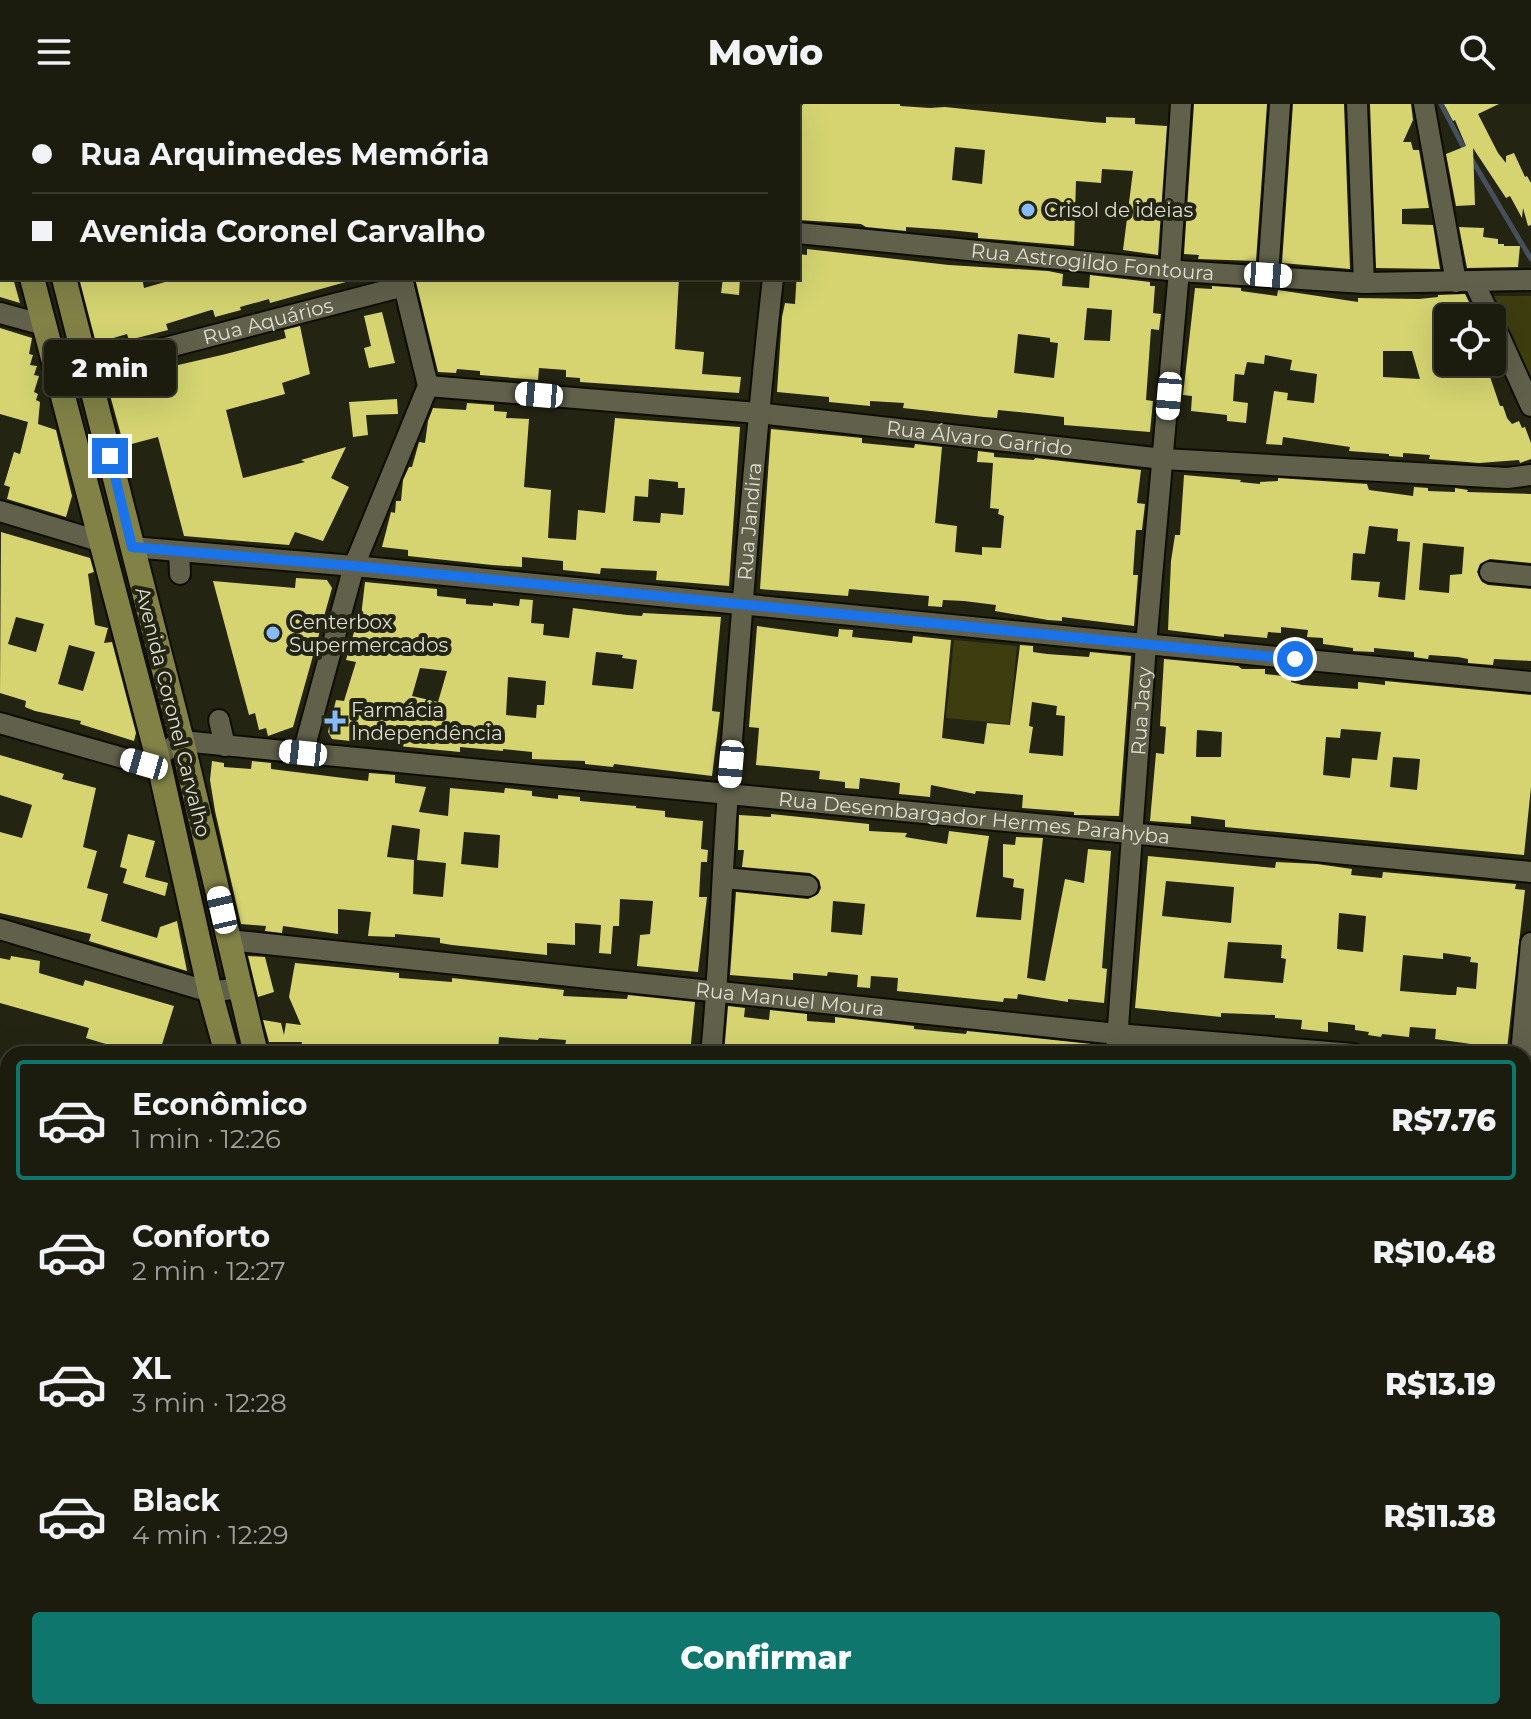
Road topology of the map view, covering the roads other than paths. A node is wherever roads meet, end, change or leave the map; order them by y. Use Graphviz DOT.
graph roads {
  1 [pos="1181,104"];
  2 [pos="1280,104"];
  3 [pos="1357,104"];
  4 [pos="1424,104"];
  5 [pos="800,233"];
  6 [pos="1175,270"];
  7 [pos="1268,275"];
  8 [pos="33,280"];
  9 [pos="65,280"];
  10 [pos="773,280"];
  11 [pos="1531,280"];
  12 [pos="403,282"];
  13 [pos="1465,282"];
  14 [pos="1364,283"];
  15 [pos="1480,304"];
  16 [pos="0,313"];
  17 [pos="44,325"];
  18 [pos="1506,352"];
  19 [pos="88,368"];
  20 [pos="428,386"];
  21 [pos="1531,406"];
  22 [pos="758,413"];
  23 [pos="1163,459"];
  24 [pos="1531,475"];
  25 [pos="0,511"];
  26 [pos="102,542"];
  27 [pos="132,547"];
  28 [pos="179,551"];
  29 [pos="354,566"];
  30 [pos="1490,572"];
  31 [pos="180,574"];
  32 [pos="1531,576"];
  33 [pos="744,606"];
  34 [pos="1146,645"];
  35 [pos="1531,682"];
  36 [pos="219,720"];
  37 [pos="0,723"];
  38 [pos="182,741"];
  39 [pos="225,746"];
  40 [pos="303,753"];
  41 [pos="157,755"];
  42 [pos="728,795"];
  43 [pos="1133,834"];
  44 [pos="1531,872"];
  45 [pos="724,878"];
  46 [pos="808,886"];
  47 [pos="0,929"];
  48 [pos="229,940"];
  49 [pos="1531,943"];
  50 [pos="239,988"];
  51 [pos="718,990"];
  52 [pos="210,992"];
  53 [pos="1116,1044"];
  54 [pos="225,1046"];
  55 [pos="254,1046"];
  56 [pos="712,1046"];
  57 [pos="1163,1046"];
  58 [pos="1522,1046"];
  1 -- 6 [label="street, Rua Jacy"];
  2 -- 7 [label="street"];
  3 -- 14 [label="street"];
  4 -- 13 [label="street"];
  5 -- 6 [label="street, Rua Astrogildo Fontoura"];
  6 -- 7 [label="street, Rua Astrogildo Fontoura"];
  6 -- 23 [label="street, Rua Jacy"];
  7 -- 14 [label="street, Rua Astrogildo Fontoura"];
  8 -- 17 [label="main road, Avenida Coronel Carvalho"];
  9 -- 19 [label="main road, Avenida Coronel Carvalho"];
  10 -- 22 [label="street, Rua Jandira"];
  11 -- 13 [label="street, Rua Astrogildo Fontoura"];
  12 -- 19 [label="street, Rua Aquários"];
  12 -- 20 [label="street"];
  13 -- 14 [label="street, Rua Astrogildo Fontoura"];
  13 -- 15 [label="street"];
  16 -- 17 [label="street"];
  17 -- 26 [label="main road, Avenida Coronel Carvalho"];
  18 -- 21 [label="street"];
  19 -- 27 [label="main road, Avenida Coronel Carvalho"];
  20 -- 22 [label="street, Rua Álvaro Garrido"];
  20 -- 29 [label="street"];
  22 -- 23 [label="street, Rua Álvaro Garrido"];
  22 -- 33 [label="street, Rua Jandira"];
  23 -- 24 [label="street, Rua Álvaro Garrido"];
  23 -- 34 [label="street, Rua Jacy"];
  25 -- 26 [label="street"];
  26 -- 41 [label="main road, Avenida Coronel Carvalho"];
  27 -- 28 [label="street"];
  27 -- 38 [label="main road, Avenida Coronel Carvalho"];
  28 -- 29 [label="street"];
  28 -- 31 [label="street"];
  29 -- 33 [label="street"];
  29 -- 40 [label="street"];
  30 -- 32 [label="street"];
  33 -- 34 [label="street"];
  33 -- 42 [label="street, Rua Jandira"];
  34 -- 35 [label="street"];
  34 -- 43 [label="street, Rua Jacy"];
  36 -- 39 [label="street"];
  37 -- 41 [label="street"];
  38 -- 39 [label="street, Rua Desembargador Hermes Parahyba"];
  38 -- 41 [label="street"];
  38 -- 48 [label="main road, Avenida Coronel Carvalho"];
  39 -- 40 [label="street, Rua Desembargador Hermes Parahyba"];
  40 -- 42 [label="street, Rua Desembargador Hermes Parahyba"];
  41 -- 52 [label="main road, Avenida Coronel Carvalho"];
  42 -- 43 [label="street, Rua Desembargador Hermes Parahyba"];
  42 -- 45 [label="street, Rua Jandira"];
  43 -- 44 [label="street, Rua Desembargador Hermes Parahyba"];
  43 -- 53 [label="street, Rua Jacy"];
  45 -- 46 [label="street"];
  45 -- 51 [label="street, Rua Jandira"];
  47 -- 52 [label="street"];
  48 -- 50 [label="main road, Avenida Coronel Carvalho"];
  48 -- 51 [label="street, Rua Manuel Moura"];
  49 -- 58 [label="street"];
  50 -- 52 [label="street"];
  50 -- 55 [label="main road, Avenida Coronel Carvalho"];
  51 -- 53 [label="street, Rua Manuel Moura"];
  51 -- 56 [label="street, Rua Jandira"];
  52 -- 54 [label="main road, Avenida Coronel Carvalho"];
  53 -- 57 [label="street, Rua Manuel Moura"];
}
